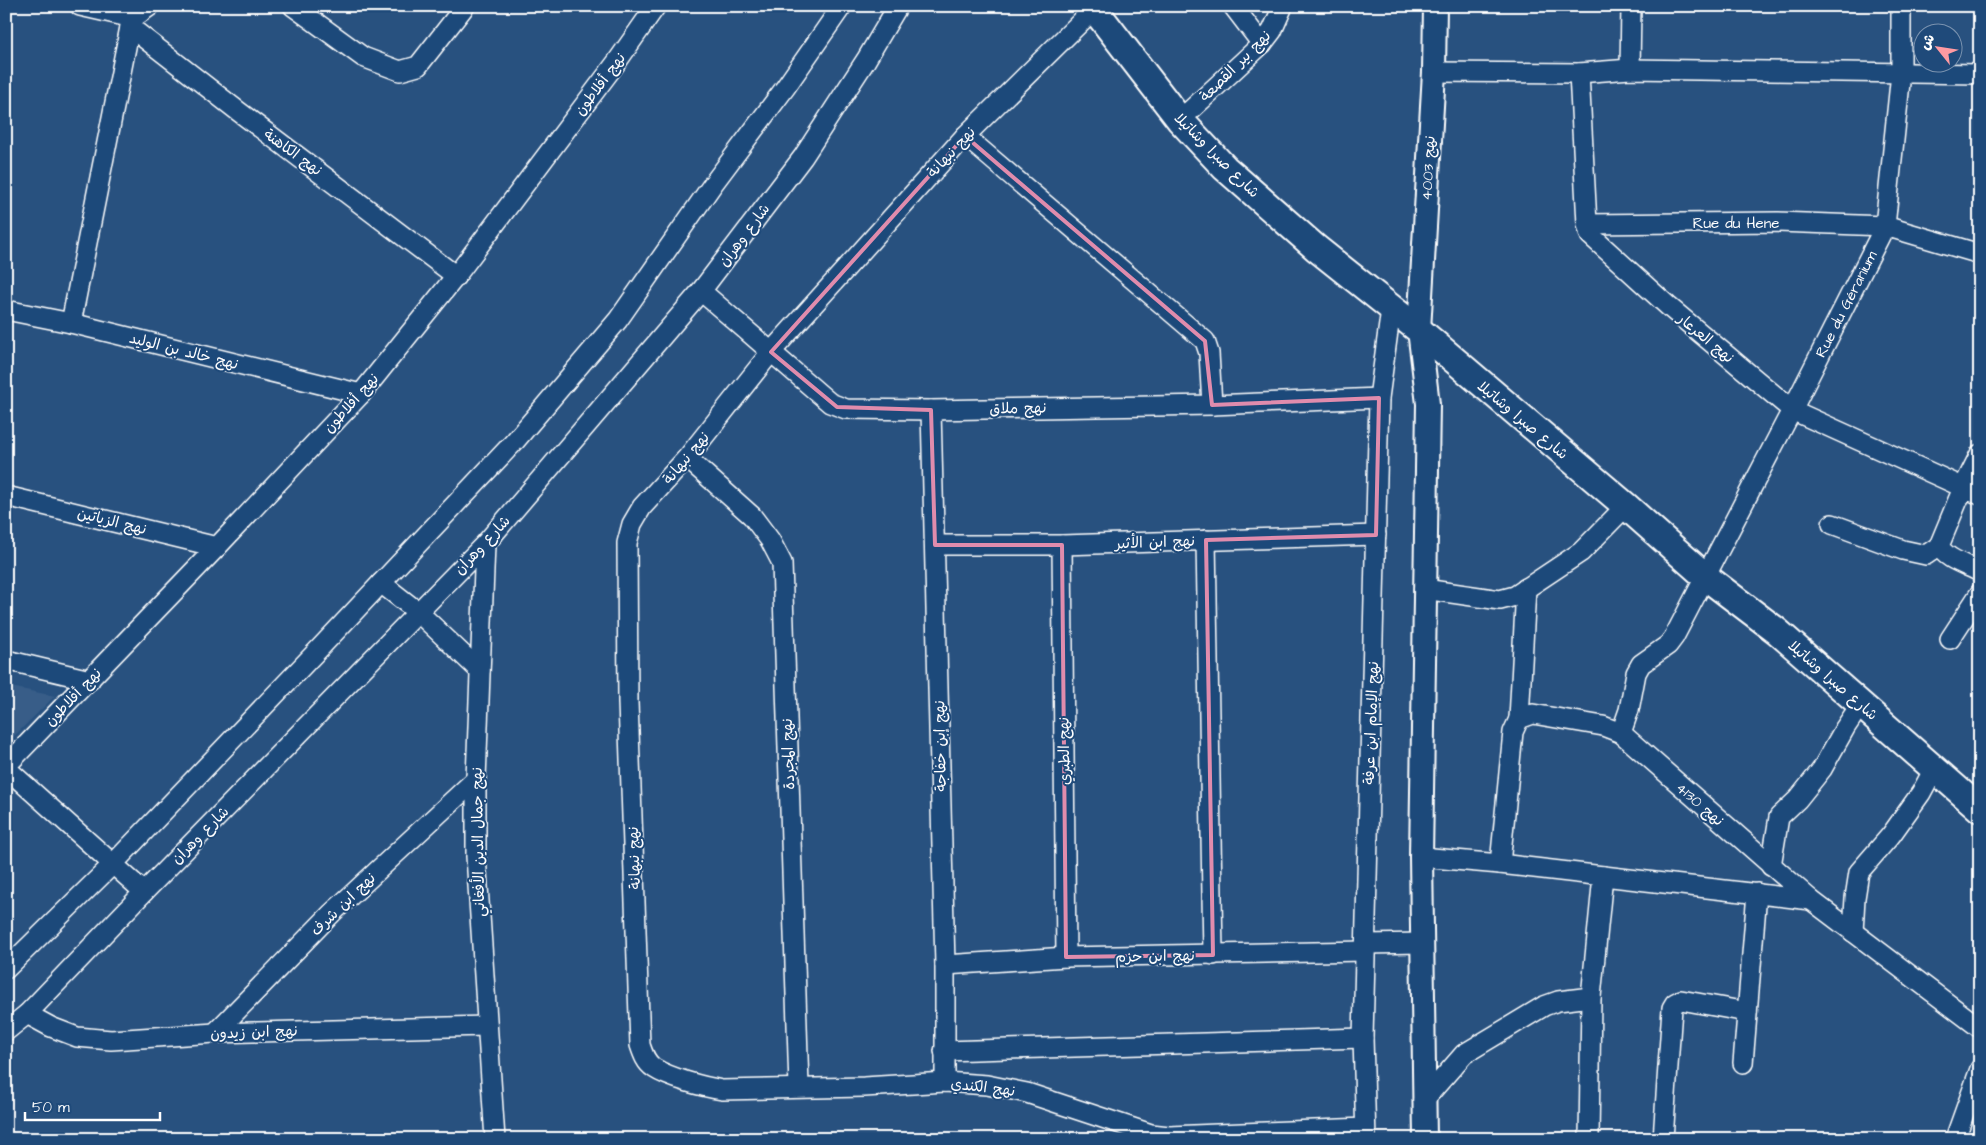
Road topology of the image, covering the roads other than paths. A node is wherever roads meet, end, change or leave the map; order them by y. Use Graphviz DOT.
graph roads {
  1 [pos="80,6"];
  2 [pos="150,6"];
  3 [pos="293,6"];
  4 [pos="656,6"];
  5 [pos="842,6"];
  6 [pos="898,6"];
  7 [pos="1232,6"];
  8 [pos="1283,6"];
  9 [pos="1435,6"];
  10 [pos="1631,6"];
  11 [pos="1901,6"];
  12 [pos="460,8"];
  13 [pos="1093,8"];
  14 [pos="133,17"];
  15 [pos="1262,44"];
  16 [pos="1630,69"];
  17 [pos="1434,72"];
  18 [pos="1579,73"];
  19 [pos="1902,73"];
  20 [pos="1980,74"];
  21 [pos="1180,120"];
  22 [pos="965,136"];
  23 [pos="1587,224"];
  24 [pos="1885,226"];
  25 [pos="1980,254"];
  26 [pos="456,276"];
  27 [pos="701,291"];
  28 [pos="1391,309"];
  29 [pos="6,310"];
  30 [pos="71,323"];
  31 [pos="1419,330"];
  32 [pos="771,352"];
  33 [pos="361,394"];
  34 [pos="1379,398"];
  35 [pos="1212,404"];
  36 [pos="931,410"];
  37 [pos="1792,410"];
  38 [pos="1980,454"];
  39 [pos="687,458"];
  40 [pos="1971,492"];
  41 [pos="6,496"];
  42 [pos="1626,506"];
  43 [pos="1832,524"];
  44 [pos="1376,536"];
  45 [pos="1206,540"];
  46 [pos="485,544"];
  47 [pos="934,545"];
  48 [pos="1062,545"];
  49 [pos="1940,546"];
  50 [pos="217,547"];
  51 [pos="1980,572"];
  52 [pos="1706,577"];
  53 [pos="381,583"];
  54 [pos="1526,588"];
  55 [pos="1424,589"];
  56 [pos="1980,593"];
  57 [pos="418,612"];
  58 [pos="1950,639"];
  59 [pos="6,660"];
  60 [pos="480,671"];
  61 [pos="90,680"];
  62 [pos="1861,704"];
  63 [pos="1519,719"];
  64 [pos="1620,733"];
  65 [pos="6,767"];
  66 [pos="1934,768"];
  67 [pos="476,779"];
  68 [pos="1980,809"];
  69 [pos="1421,857"];
  70 [pos="113,864"];
  71 [pos="1500,864"];
  72 [pos="1771,866"];
  73 [pos="1603,876"];
  74 [pos="144,892"];
  75 [pos="1757,893"];
  76 [pos="1811,900"];
  77 [pos="1853,932"];
  78 [pos="1422,943"];
  79 [pos="1365,948"];
  80 [pos="1213,955"];
  81 [pos="1066,957"];
  82 [pos="945,965"];
  83 [pos="6,969"];
  84 [pos="1590,997"];
  85 [pos="1747,1012"];
  86 [pos="27,1014"];
  87 [pos="486,1026"];
  88 [pos="1980,1028"];
  89 [pos="6,1032"];
  90 [pos="215,1033"];
  91 [pos="1363,1038"];
  92 [pos="640,1045"];
  93 [pos="944,1051"];
  94 [pos="1743,1063"];
  95 [pos="1978,1077"];
  96 [pos="945,1082"];
  97 [pos="798,1087"];
  98 [pos="1423,1101"];
  99 [pos="1366,1134"];
  100 [pos="1233,1136"];
  101 [pos="495,1139"];
  102 [pos="1425,1139"];
  103 [pos="1590,1139"];
  104 [pos="1664,1139"];
  105 [pos="1955,1139"];
  1 -- 14 [label="street"];
  2 -- 14 [label="street"];
  3 -- 12 [label="street"];
  4 -- 26 [label="street, نهج أفلاطون"];
  5 -- 53 [label="street"];
  6 -- 27 [label="street, شارع وهران"];
  7 -- 15 [label="street"];
  8 -- 15 [label="street, نهج بير القصعة"];
  9 -- 17 [label="street, نهج 4003"];
  10 -- 16 [label="street"];
  11 -- 19 [label="street, Rue du Géranium"];
  13 -- 21 [label="main road, شارع صبرا وشاتيلا"];
  13 -- 22 [label="street, نهج نبهانة"];
  14 -- 26 [label="street, نهج الكاهنة"];
  14 -- 30 [label="street"];
  15 -- 21 [label="street, نهج بير القصعة"];
  16 -- 18 [label="street"];
  16 -- 19 [label="street"];
  17 -- 18 [label="street"];
  17 -- 31 [label="street, نهج 4003"];
  18 -- 23 [label="street, نهج العرعار"];
  19 -- 20 [label="street"];
  19 -- 24 [label="street, Rue du Géranium"];
  21 -- 28 [label="main road, شارع صبرا وشاتيلا"];
  22 -- 32 [label="street, نهج نبهانة"];
  22 -- 35 [label="street"];
  23 -- 24 [label="street, Rue du Hene"];
  23 -- 37 [label="street, نهج العرعار"];
  24 -- 25 [label="street, Rue du Hene"];
  24 -- 37 [label="street, Rue du Géranium"];
  26 -- 33 [label="street, نهج أفلاطون"];
  27 -- 32 [label="street, نهج ملاق"];
  27 -- 46 [label="street, شارع وهران"];
  28 -- 31 [label="main road, شارع صبرا وشاتيلا"];
  28 -- 34 [label="street, نهج الإمام ابن عرفة"];
  29 -- 30 [label="street, نهج خالد بن الوليد"];
  30 -- 33 [label="street, نهج خالد بن الوليد"];
  31 -- 42 [label="main road, شارع صبرا وشاتيلا"];
  31 -- 55 [label="street, نهج 4003"];
  32 -- 36 [label="street, نهج ملاق"];
  32 -- 39 [label="street, نهج نبهانة"];
  33 -- 50 [label="street, نهج أفلاطون"];
  34 -- 35 [label="street, نهج ملاق"];
  34 -- 44 [label="street, نهج الإمام ابن عرفة"];
  35 -- 36 [label="street, نهج ملاق"];
  36 -- 47 [label="street, نهج إبن خفاجة"];
  37 -- 40 [label="street, نهج العرعار"];
  37 -- 52 [label="street, Rue du Géranium"];
  38 -- 40 [label="street"];
  39 -- 92 [label="street, نهج نبهانة"];
  39 -- 97 [label="street, نهج المجردة"];
  40 -- 49 [label="street"];
  41 -- 50 [label="street, نهج الزياتين"];
  42 -- 52 [label="main road, شارع صبرا وشاتيلا"];
  42 -- 54 [label="street"];
  43 -- 49 [label="street"];
  44 -- 45 [label="street, نهج ابن الأثير"];
  44 -- 79 [label="street, نهج الإمام ابن عرفة"];
  45 -- 48 [label="street, نهج ابن الأثير"];
  45 -- 80 [label="street"];
  46 -- 57 [label="street, شارع وهران"];
  46 -- 60 [label="street, نهج جمال الدين الأفغاني"];
  47 -- 48 [label="street, نهج ابن الأثير"];
  47 -- 82 [label="street, نهج إبن خفاجة"];
  48 -- 81 [label="street, نهج الطبري"];
  49 -- 51 [label="street"];
  50 -- 61 [label="street, نهج أفلاطون"];
  52 -- 62 [label="main road, شارع صبرا وشاتيلا"];
  52 -- 64 [label="street, Rue du Géranium"];
  53 -- 57 [label="street"];
  53 -- 70 [label="street"];
  54 -- 55 [label="street"];
  54 -- 63 [label="street"];
  55 -- 69 [label="street, نهج 4003"];
  56 -- 58 [label="street"];
  57 -- 60 [label="street"];
  57 -- 74 [label="street, شارع وهران"];
  59 -- 61 [label="street"];
  60 -- 67 [label="street, نهج جمال الدين الأفغاني"];
  61 -- 65 [label="street, نهج أفلاطون"];
  62 -- 66 [label="main road, شارع صبرا وشاتيلا"];
  62 -- 72 [label="street"];
  63 -- 64 [label="street, نهج 4130"];
  63 -- 71 [label="street"];
  64 -- 72 [label="street, نهج 4130"];
  65 -- 70 [label="street"];
  66 -- 68 [label="main road, شارع صبرا وشاتيلا"];
  66 -- 77 [label="street"];
  67 -- 87 [label="street, نهج جمال الدين الأفغاني"];
  67 -- 90 [label="street, نهج ابن شرف"];
  69 -- 71 [label="street"];
  69 -- 78 [label="street, نهج 4003"];
  70 -- 74 [label="street"];
  70 -- 83 [label="street"];
  71 -- 73 [label="street"];
  72 -- 76 [label="street, نهج 4130"];
  73 -- 75 [label="street"];
  73 -- 84 [label="street"];
  74 -- 86 [label="street, شارع وهران"];
  75 -- 76 [label="street"];
  75 -- 85 [label="street"];
  76 -- 77 [label="street, نهج 4130"];
  77 -- 88 [label="street, نهج 4130"];
  78 -- 79 [label="street, نهج ابن حزم"];
  78 -- 98 [label="street, نهج 4003"];
  79 -- 80 [label="street, نهج ابن حزم"];
  79 -- 91 [label="street, نهج الإمام ابن عرفة"];
  80 -- 81 [label="street, نهج ابن حزم"];
  81 -- 82 [label="street, نهج ابن حزم"];
  82 -- 93 [label="street, نهج إبن خفاجة"];
  84 -- 98 [label="street"];
  84 -- 103 [label="street"];
  85 -- 94 [label="street"];
  85 -- 104 [label="street"];
  86 -- 89 [label="street, شارع وهران"];
  86 -- 90 [label="street, نهج ابن زيدون"];
  87 -- 90 [label="street, نهج ابن زيدون"];
  87 -- 101 [label="street, نهج جمال الدين الأفغاني"];
  91 -- 93 [label="street"];
  91 -- 99 [label="street, نهج الإمام ابن عرفة"];
  92 -- 97 [label="street, نهج الكندي"];
  93 -- 96 [label="street, نهج إبن خفاجة"];
  95 -- 105 [label="street"];
  96 -- 97 [label="street, نهج الكندي"];
  96 -- 100 [label="street, نهج الكندي"];
  98 -- 102 [label="street, نهج 4003"];
  99 -- 100 [label="street, نهج الكندي"];
}
